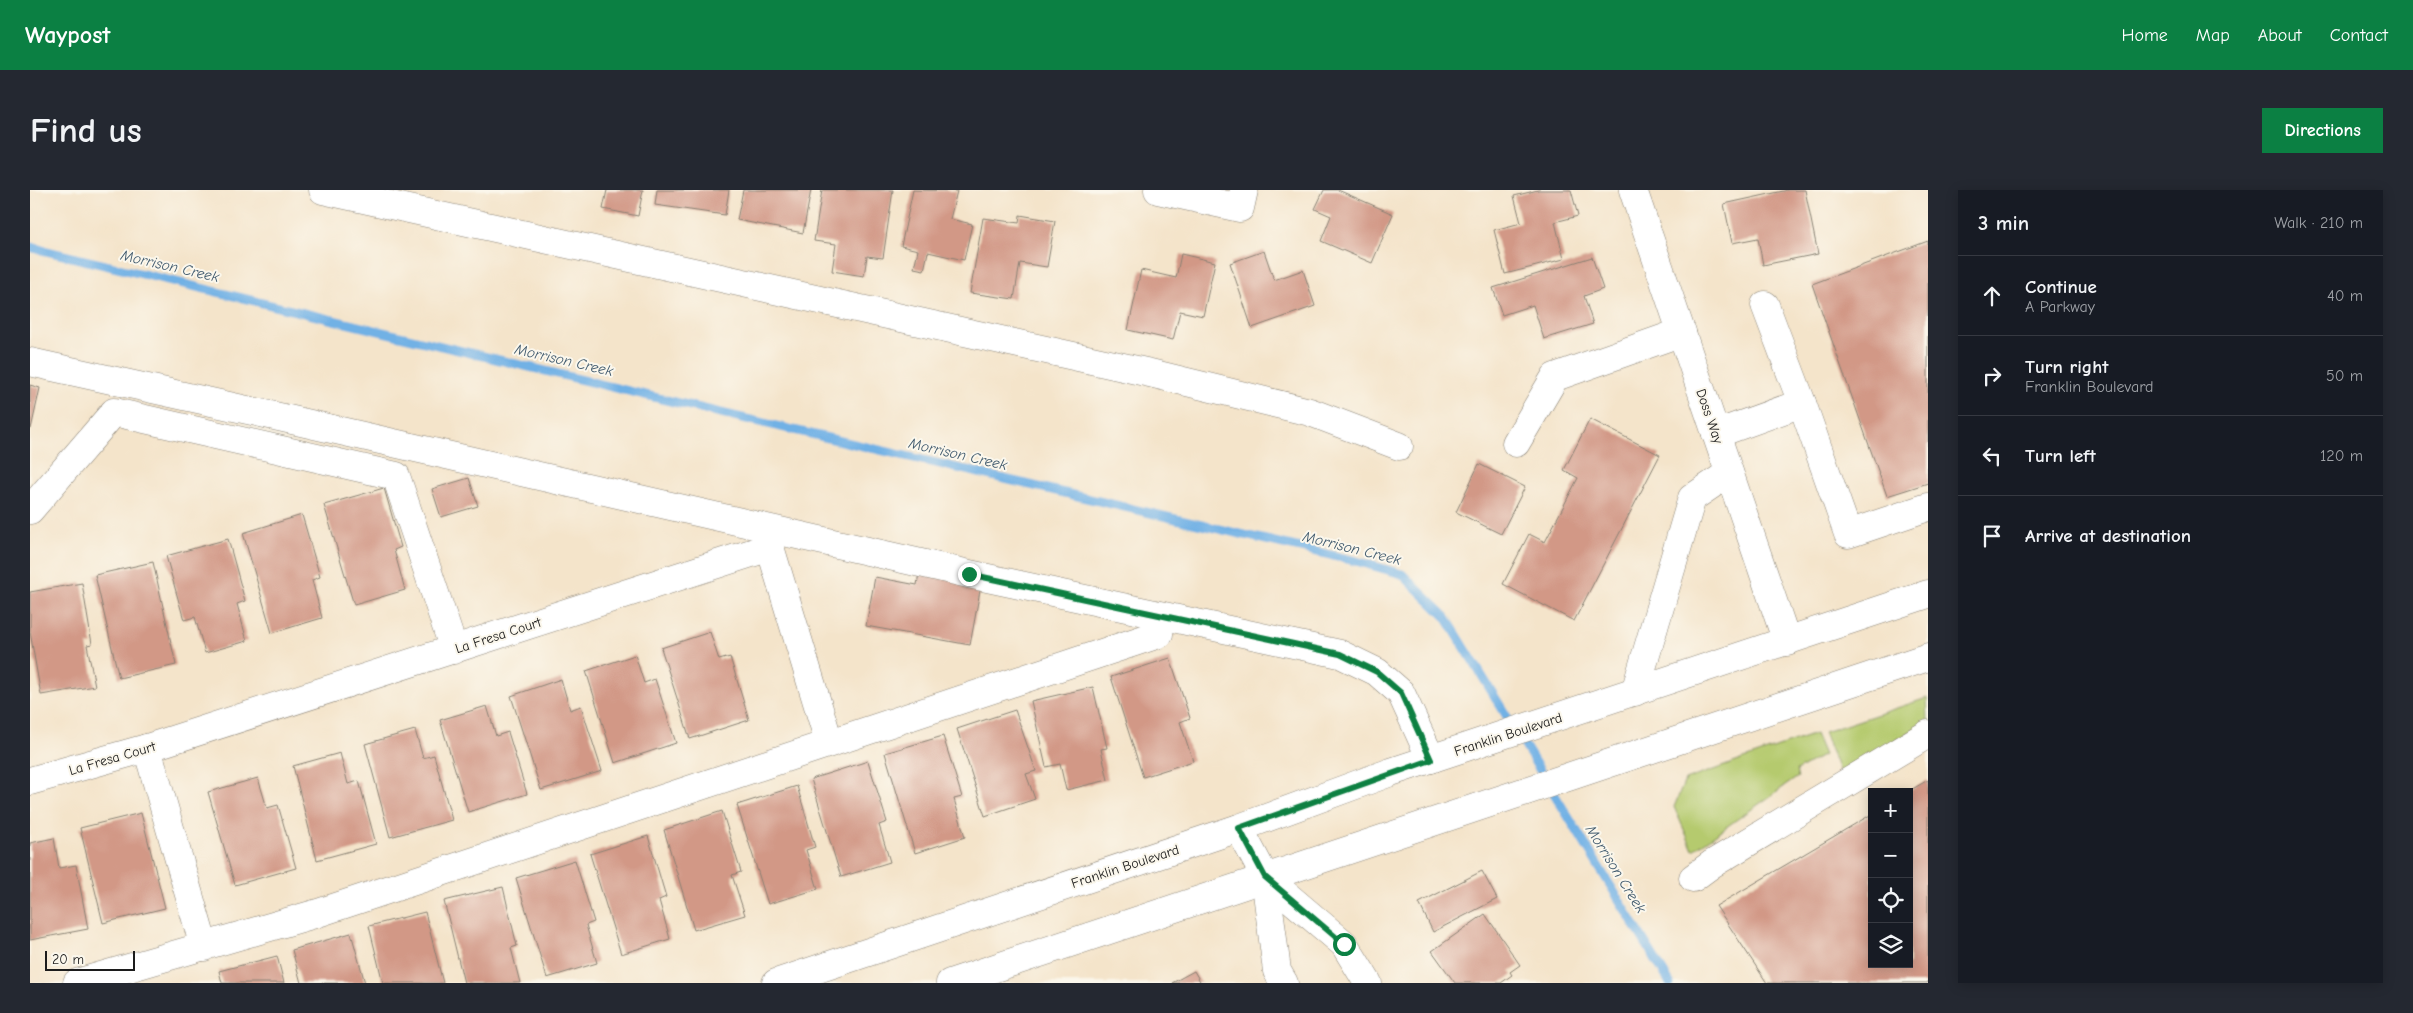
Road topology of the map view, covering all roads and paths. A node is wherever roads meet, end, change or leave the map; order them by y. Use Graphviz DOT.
graph roads {
  1 [pos="323,190"];
  2 [pos="1158,190"];
  3 [pos="1244,190"];
  4 [pos="1633,190"];
  5 [pos="1765,305"];
  6 [pos="1682,332"];
  7 [pos="30,362"];
  8 [pos="1802,403"];
  9 [pos="1716,434"];
  10 [pos="1516,443"];
  11 [pos="1399,446"];
  12 [pos="1729,473"];
  13 [pos="1928,507"];
  14 [pos="30,510"];
  15 [pos="1928,594"];
  16 [pos="1159,634"];
  17 [pos="1786,642"];
  18 [pos="454,650"];
  19 [pos="1928,657"];
  20 [pos="1635,692"];
  21 [pos="1928,734"];
  22 [pos="830,742"];
  23 [pos="147,748"];
  24 [pos="1431,760"];
  25 [pos="30,781"];
  26 [pos="1239,828"];
  27 [pos="1265,877"];
  28 [pos="1693,878"];
  29 [pos="204,947"];
  30 [pos="77,983"];
  31 [pos="776,983"];
  32 [pos="950,983"];
  33 [pos="1284,983"];
  34 [pos="1368,983"];
  1 -- 11 [label="main road"];
  2 -- 3 [label="main road"];
  4 -- 6 [label="main road, Doss Way"];
  5 -- 8 [label="main road"];
  6 -- 9 [label="main road, Doss Way"];
  6 -- 10 [label="main road"];
  7 -- 24 [label="main road"];
  8 -- 9 [label="main road"];
  8 -- 13 [label="main road"];
  9 -- 12 [label="main road, Doss Way"];
  12 -- 17 [label="main road, Doss Way"];
  12 -- 20 [label="main road"];
  14 -- 18 [label="main road"];
  15 -- 17 [label="main road, Franklin Boulevard"];
  16 -- 22 [label="main road"];
  17 -- 20 [label="main road, Franklin Boulevard"];
  18 -- 22 [label="main road, La Fresa Court"];
  18 -- 23 [label="main road, La Fresa Court"];
  19 -- 27 [label="main road"];
  20 -- 24 [label="main road, Franklin Boulevard"];
  21 -- 28 [label="main road"];
  22 -- 29 [label="main road"];
  23 -- 25 [label="main road, La Fresa Court"];
  23 -- 29 [label="main road"];
  24 -- 26 [label="main road, Franklin Boulevard"];
  26 -- 27 [label="main road"];
  26 -- 31 [label="main road, Franklin Boulevard"];
  27 -- 32 [label="main road"];
  27 -- 33 [label="main road"];
  27 -- 34 [label="main road"];
  29 -- 30 [label="main road"];
}
